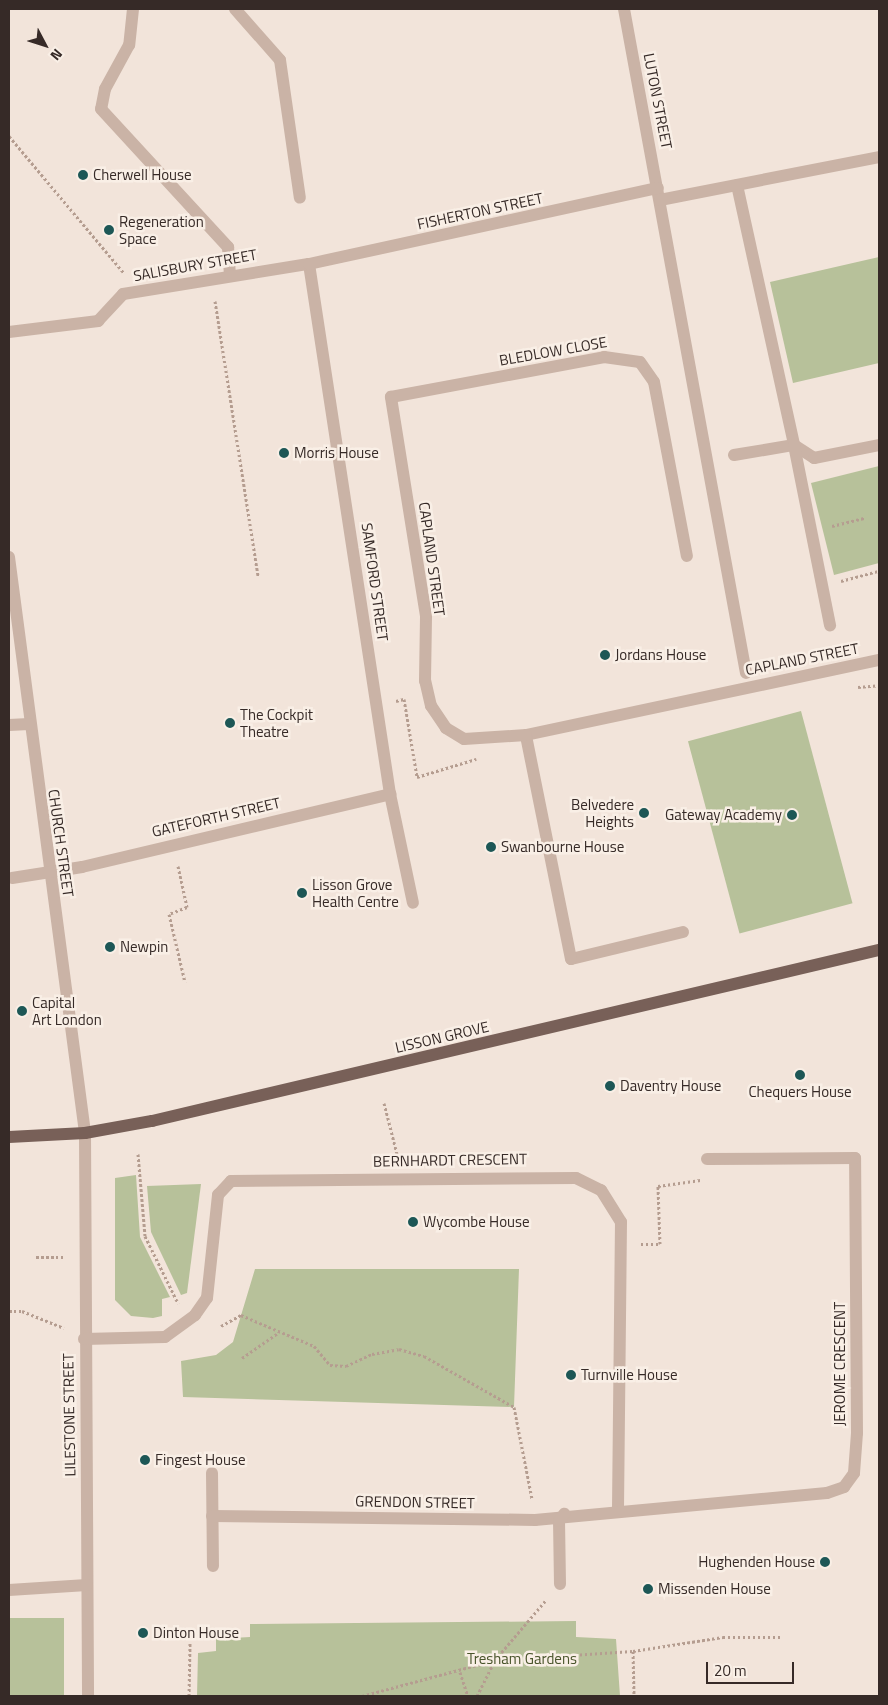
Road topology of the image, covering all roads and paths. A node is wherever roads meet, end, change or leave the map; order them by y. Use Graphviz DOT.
graph roads {
  1 [pos="133,9"];
  2 [pos="235,9"];
  3 [pos="624,9"];
  4 [pos="9,136"];
  5 [pos="879,157"];
  6 [pos="737,185"];
  7 [pos="659,194"];
  8 [pos="300,198"];
  9 [pos="309,264"];
  10 [pos="230,275"];
  11 [pos="128,277"];
  12 [pos="210,278"];
  13 [pos="9,332"];
  14 [pos="391,397"];
  15 [pos="794,445"];
  16 [pos="879,445"];
  17 [pos="734,455"];
  18 [pos="865,518"];
  19 [pos="811,531"];
  20 [pos="687,556"];
  21 [pos="9,557"];
  22 [pos="879,571"];
  23 [pos="258,577"];
  24 [pos="822,586"];
  25 [pos="830,625"];
  26 [pos="879,660"];
  27 [pos="746,673"];
  28 [pos="398,710"];
  29 [pos="29,724"];
  30 [pos="9,725"];
  31 [pos="526,735"];
  32 [pos="475,739"];
  33 [pos="390,794"];
  34 [pos="173,843"];
  35 [pos="49,872"];
  36 [pos="12,878"];
  37 [pos="413,903"];
  38 [pos="683,932"];
  39 [pos="879,950"];
  40 [pos="185,982"];
  41 [pos="384,1103"];
  42 [pos="86,1133"];
  43 [pos="9,1137"];
  44 [pos="138,1154"];
  45 [pos="707,1159"];
  46 [pos="404,1178"];
  47 [pos="623,1244"];
  48 [pos="36,1257"];
  49 [pos="87,1258"];
  50 [pos="182,1307"];
  51 [pos="9,1312"];
  52 [pos="221,1326"];
  53 [pos="278,1332"];
  54 [pos="84,1339"];
  55 [pos="242,1358"];
  56 [pos="212,1473"];
  57 [pos="618,1510"];
  58 [pos="564,1514"];
  59 [pos="212,1516"];
  60 [pos="535,1520"];
  61 [pos="213,1566"];
  62 [pos="560,1584"];
  63 [pos="87,1585"];
  64 [pos="9,1590"];
  65 [pos="784,1637"];
  66 [pos="190,1643"];
  67 [pos="633,1651"];
  68 [pos="495,1660"];
  69 [pos="460,1672"];
  70 [pos="88,1696"];
  71 [pos="189,1696"];
  72 [pos="362,1696"];
  73 [pos="468,1696"];
  74 [pos="477,1696"];
  75 [pos="634,1696"];
  1 -- 10 [label="street"];
  2 -- 8 [label="street"];
  3 -- 7 [label="street, LUTON STREET"];
  4 -- 11 [label="path"];
  5 -- 6 [label="street, FISHERTON STREET"];
  6 -- 7 [label="street, FISHERTON STREET"];
  6 -- 15 [label="street"];
  7 -- 9 [label="street, FISHERTON STREET"];
  7 -- 27 [label="street, LUTON STREET"];
  9 -- 10 [label="street, SALISBURY STREET"];
  9 -- 33 [label="street, SAMFORD STREET"];
  10 -- 12 [label="street, SALISBURY STREET"];
  12 -- 13 [label="street, SALISBURY STREET"];
  12 -- 23 [label="path"];
  14 -- 20 [label="street, BLEDLOW CLOSE"];
  14 -- 32 [label="street, CAPLAND STREET"];
  15 -- 16 [label="street"];
  15 -- 17 [label="street"];
  15 -- 19 [label="street"];
  18 -- 19 [label="path"];
  19 -- 24 [label="street"];
  21 -- 29 [label="street, CHURCH STREET"];
  22 -- 24 [label="path"];
  24 -- 25 [label="street"];
  26 -- 31 [label="street, CAPLAND STREET"];
  28 -- 32 [label="path"];
  29 -- 30 [label="street"];
  29 -- 35 [label="street, CHURCH STREET"];
  31 -- 32 [label="street, CAPLAND STREET"];
  31 -- 38 [label="street"];
  33 -- 34 [label="street, GATEFORTH STREET"];
  33 -- 37 [label="street, SAMFORD STREET"];
  34 -- 35 [label="street, GATEFORTH STREET"];
  34 -- 40 [label="path"];
  35 -- 36 [label="street, GATEFORTH STREET"];
  35 -- 42 [label="street, CHURCH STREET"];
  39 -- 42 [label="main road, LISSON GROVE"];
  41 -- 46 [label="path"];
  42 -- 43 [label="main road, LISSON GROVE"];
  42 -- 49 [label="street, LILESTONE STREET"];
  44 -- 50 [label="path"];
  45 -- 47 [label="path"];
  45 -- 57 [label="street, JEROME CRESCENT"];
  46 -- 47 [label="street, BERNHARDT CRESCENT"];
  46 -- 54 [label="street, BERNHARDT CRESCENT"];
  47 -- 57 [label="street, BERNHARDT CRESCENT"];
  48 -- 49 [label="path"];
  49 -- 54 [label="street, LILESTONE STREET"];
  51 -- 54 [label="path"];
  52 -- 53 [label="path"];
  53 -- 55 [label="path"];
  53 -- 60 [label="path"];
  54 -- 63 [label="street, LILESTONE STREET"];
  56 -- 59 [label="street"];
  57 -- 58 [label="street, GRENDON STREET"];
  58 -- 60 [label="street, GRENDON STREET"];
  58 -- 62 [label="street"];
  59 -- 60 [label="street, GRENDON STREET"];
  59 -- 61 [label="street"];
  62 -- 68 [label="path"];
  63 -- 64 [label="street"];
  63 -- 70 [label="street, LILESTONE STREET"];
  65 -- 67 [label="path"];
  66 -- 71 [label="path"];
  67 -- 68 [label="path"];
  67 -- 75 [label="path"];
  68 -- 69 [label="path"];
  68 -- 74 [label="path"];
  69 -- 72 [label="path"];
  69 -- 73 [label="path"];
}
